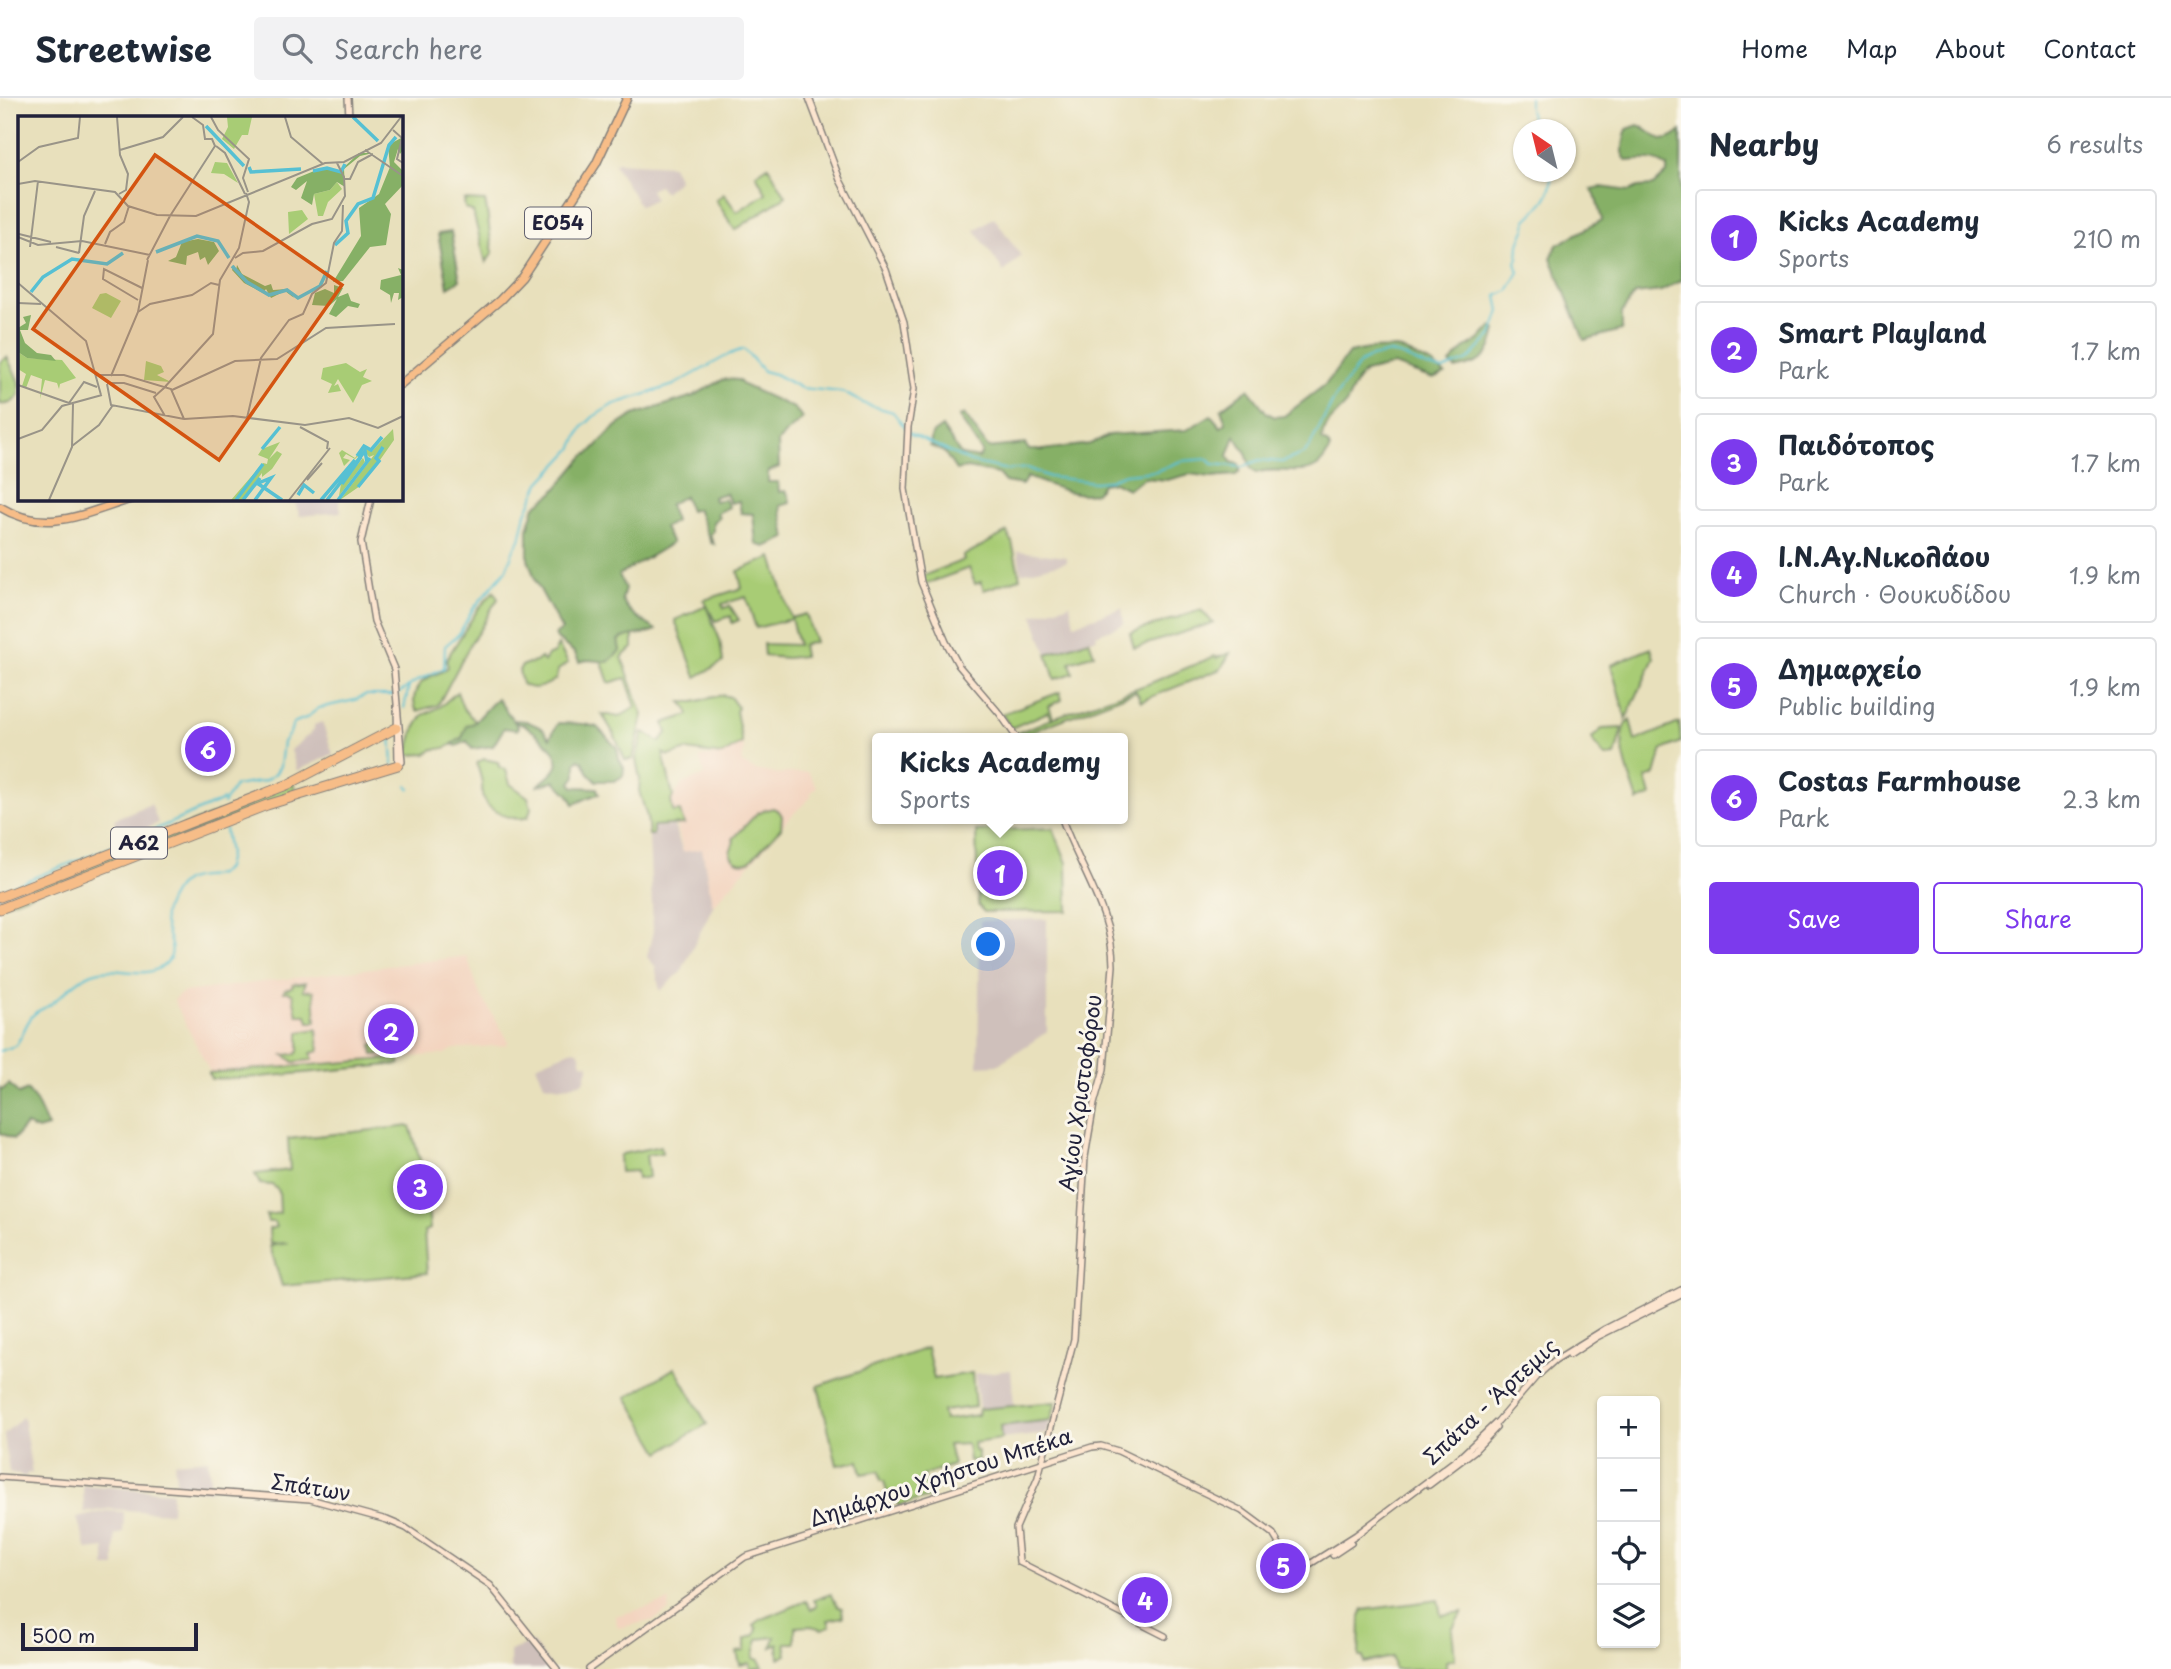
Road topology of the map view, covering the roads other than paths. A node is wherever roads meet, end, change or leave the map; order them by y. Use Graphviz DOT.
graph roads {
  1 [pos="348,98"];
  2 [pos="626,98"];
  3 [pos="809,98"];
  4 [pos="349,116"];
  5 [pos="402,381"];
  6 [pos="117,500"];
  7 [pos="128,500"];
  8 [pos="371,500"];
  9 [pos="0,505"];
  10 [pos="398,728"];
  11 [pos="1013,733"];
  12 [pos="399,768"];
  13 [pos="1064,824"];
  14 [pos="159,847"];
  15 [pos="170,852"];
  16 [pos="0,897"];
  17 [pos="0,909"];
  18 [pos="1681,1293"];
  19 [pos="1041,1464"];
  20 [pos="1029,1469"];
  21 [pos="1447,1472"];
  22 [pos="1457,1473"];
  23 [pos="1037,1476"];
  24 [pos="0,1477"];
  25 [pos="1292,1565"];
  26 [pos="1304,1567"];
  27 [pos="1295,1573"];
  28 [pos="1165,1636"];
  29 [pos="557,1669"];
  30 [pos="591,1669"];
  1 -- 4 [label="main road"];
  2 -- 5 [label="main road, ΕΟ54"];
  3 -- 11 [label="main road"];
  6 -- 9 [label="main road"];
  7 -- 9 [label="main road"];
  8 -- 10 [label="main road"];
  10 -- 12 [label="main road"];
  10 -- 12 [label="main road"];
  10 -- 16 [label="highway, Α62"];
  12 -- 14 [label="highway, Α62"];
  13 -- 19 [label="main road, Αγίου Χριστοφόρου"];
  14 -- 15 [label="highway"];
  14 -- 17 [label="highway, Α62"];
  18 -- 21 [label="main road, Σπάτα - Άρτεμις"];
  18 -- 26 [label="main road, Σπάτα - Άρτεμις"];
  19 -- 20 [label="main road, Δημάρχου Χρήστου Μπέκα"];
  19 -- 23 [label="main road, Αγίου Χριστοφόρου"];
  19 -- 25 [label="main road, Δημάρχου Χρήστου Μπέκα"];
  19 -- 27 [label="main road, Δημάρχου Χρήστου Μπέκα"];
  19 -- 30 [label="main road, Δημάρχου Χρήστου Μπέκα"];
  20 -- 23 [label="main road"];
  20 -- 30 [label="main road, Δημάρχου Χρήστου Μπέκα"];
  21 -- 22 [label="main road"];
  21 -- 27 [label="main road, Σπάτα - Άρτεμις"];
  23 -- 28 [label="main road, Αγίου Χριστοφόρου"];
  24 -- 29 [label="main road, Σπάτων"];
  25 -- 26 [label="main road"];
  25 -- 27 [label="main road, Δημάρχου Χρήστου Μπέκα"];
  26 -- 27 [label="main road, Σπάτα - Άρτεμις"];
}
